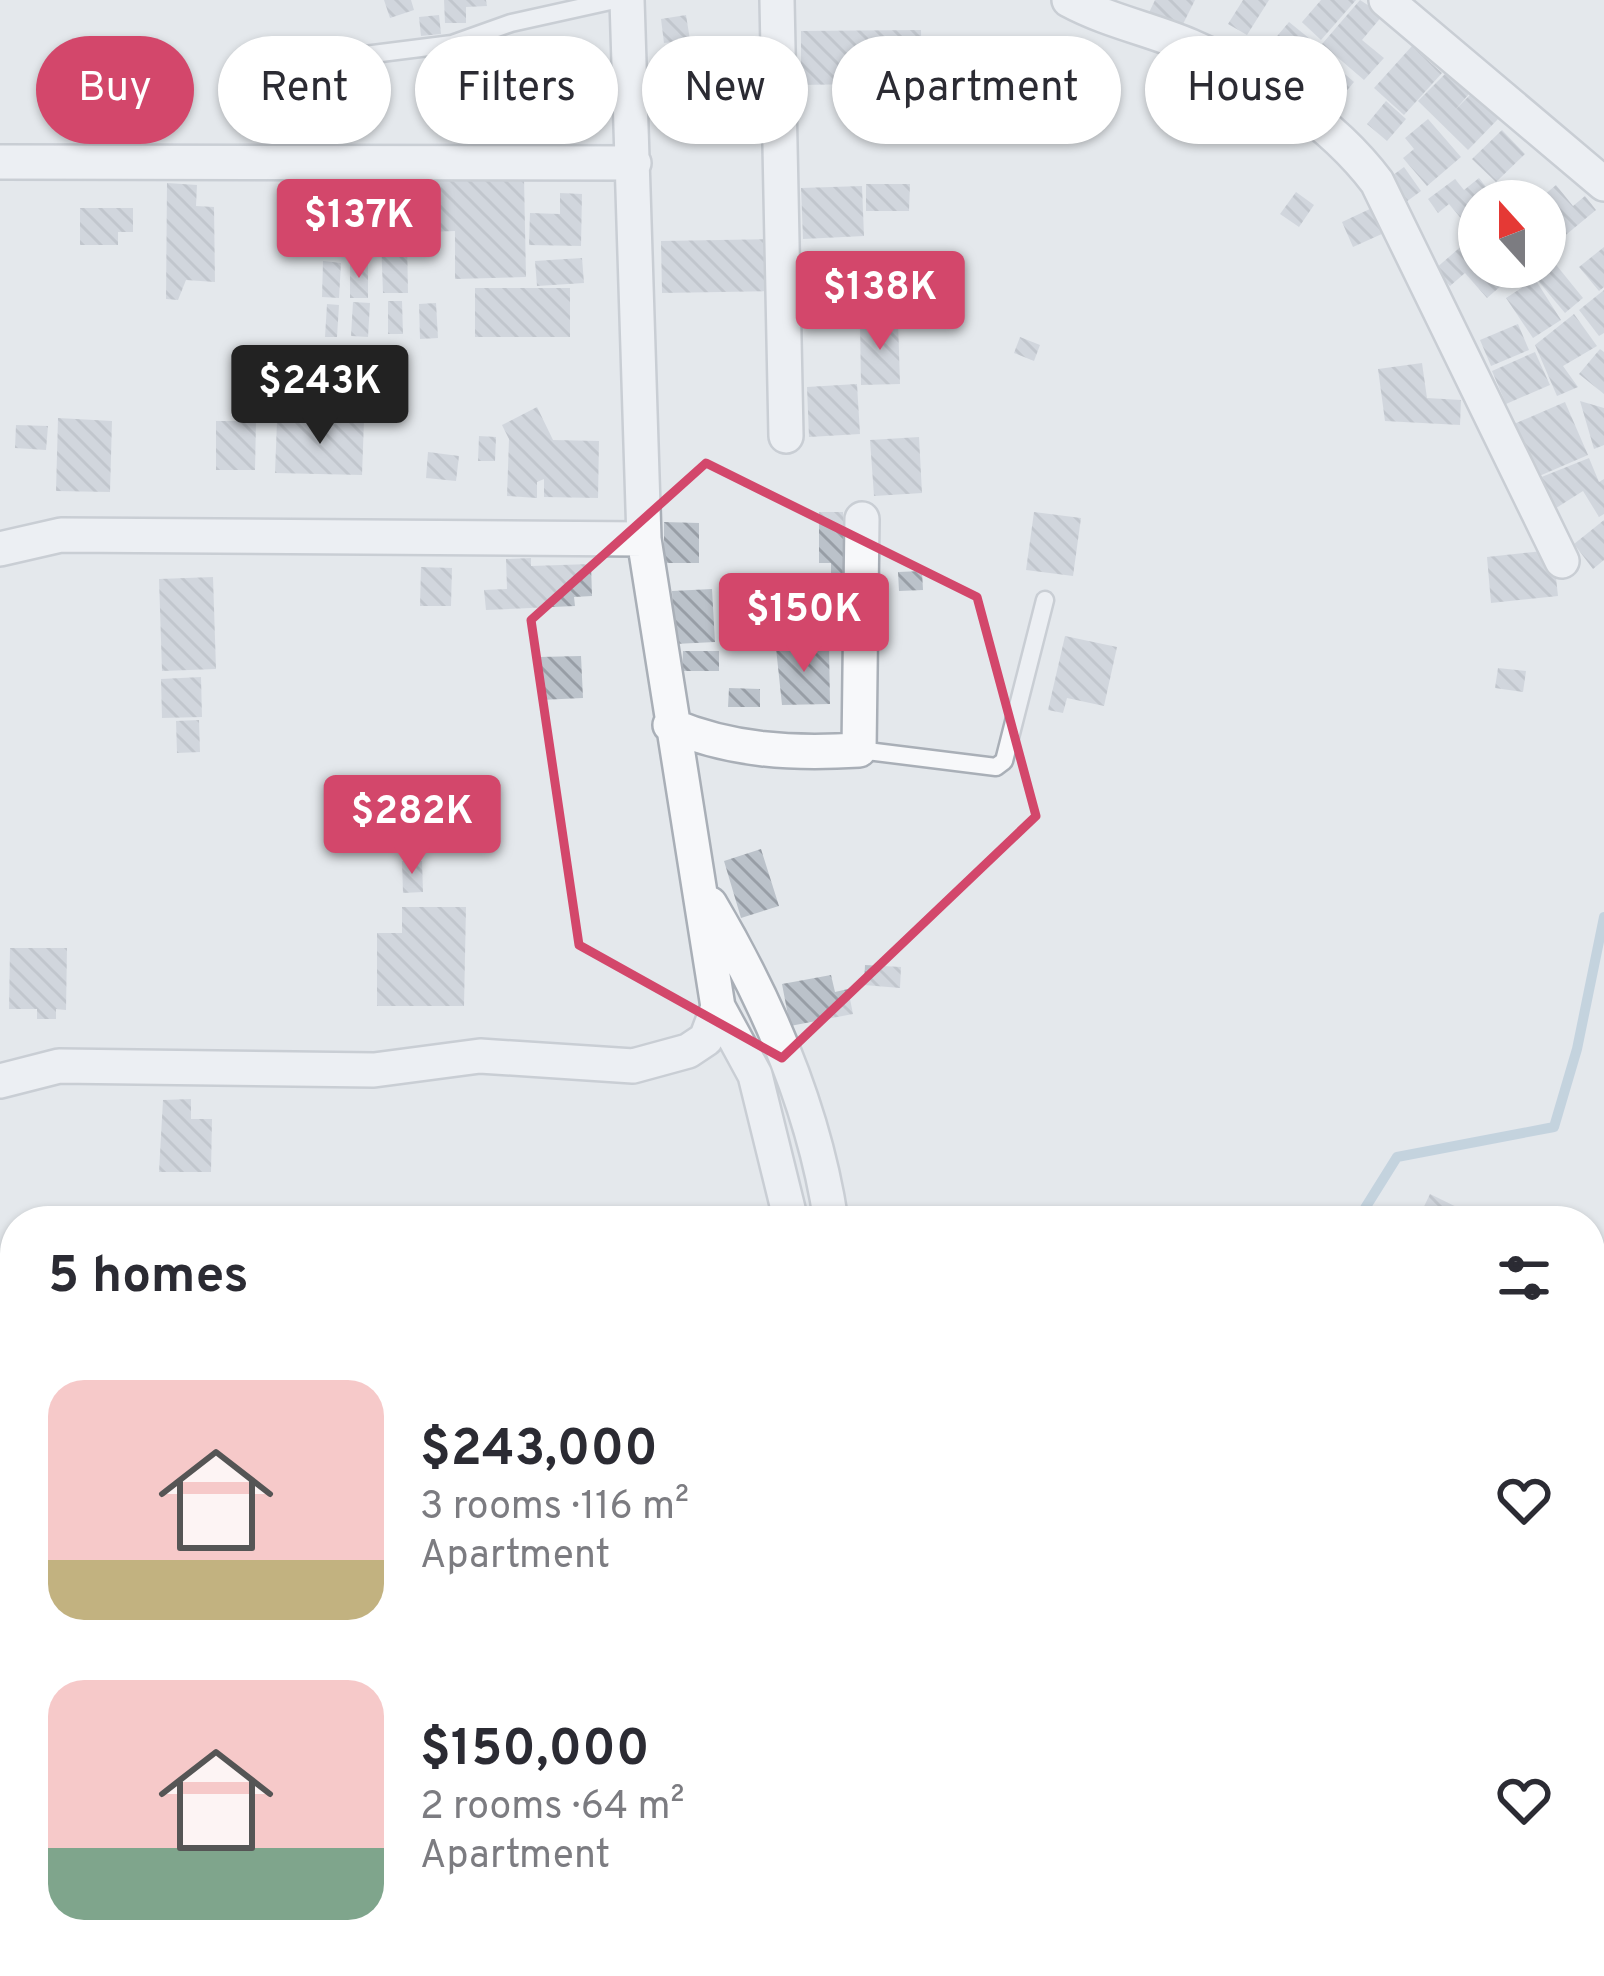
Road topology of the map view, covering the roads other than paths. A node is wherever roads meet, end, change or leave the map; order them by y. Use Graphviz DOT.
graph roads {
  1 [pos="615,0"];
  2 [pos="626,0"];
  3 [pos="777,0"];
  4 [pos="1069,0"];
  5 [pos="1386,0"];
  6 [pos="391,52"];
  7 [pos="0,162"];
  8 [pos="634,163"];
  9 [pos="1604,184"];
  10 [pos="786,436"];
  11 [pos="862,519"];
  12 [pos="644,539"];
  13 [pos="0,549"];
  14 [pos="1562,561"];
  15 [pos="1045,600"];
  16 [pos="670,725"];
  17 [pos="859,750"];
  18 [pos="703,892"];
  19 [pos="718,1007"];
  20 [pos="0,1081"];
  21 [pos="787,1206"];
  22 [pos="827,1206"];
  1 -- 6 [label="lane"];
  2 -- 8 [label="street"];
  3 -- 10 [label="street"];
  4 -- 14 [label="street"];
  5 -- 9 [label="street"];
  7 -- 8 [label="street"];
  8 -- 12 [label="street"];
  11 -- 17 [label="street"];
  12 -- 13 [label="street"];
  12 -- 16 [label="street"];
  15 -- 17 [label="lane"];
  16 -- 17 [label="street"];
  16 -- 18 [label="street"];
  18 -- 19 [label="street"];
  18 -- 22 [label="street"];
  19 -- 20 [label="street"];
  19 -- 21 [label="street"];
}
